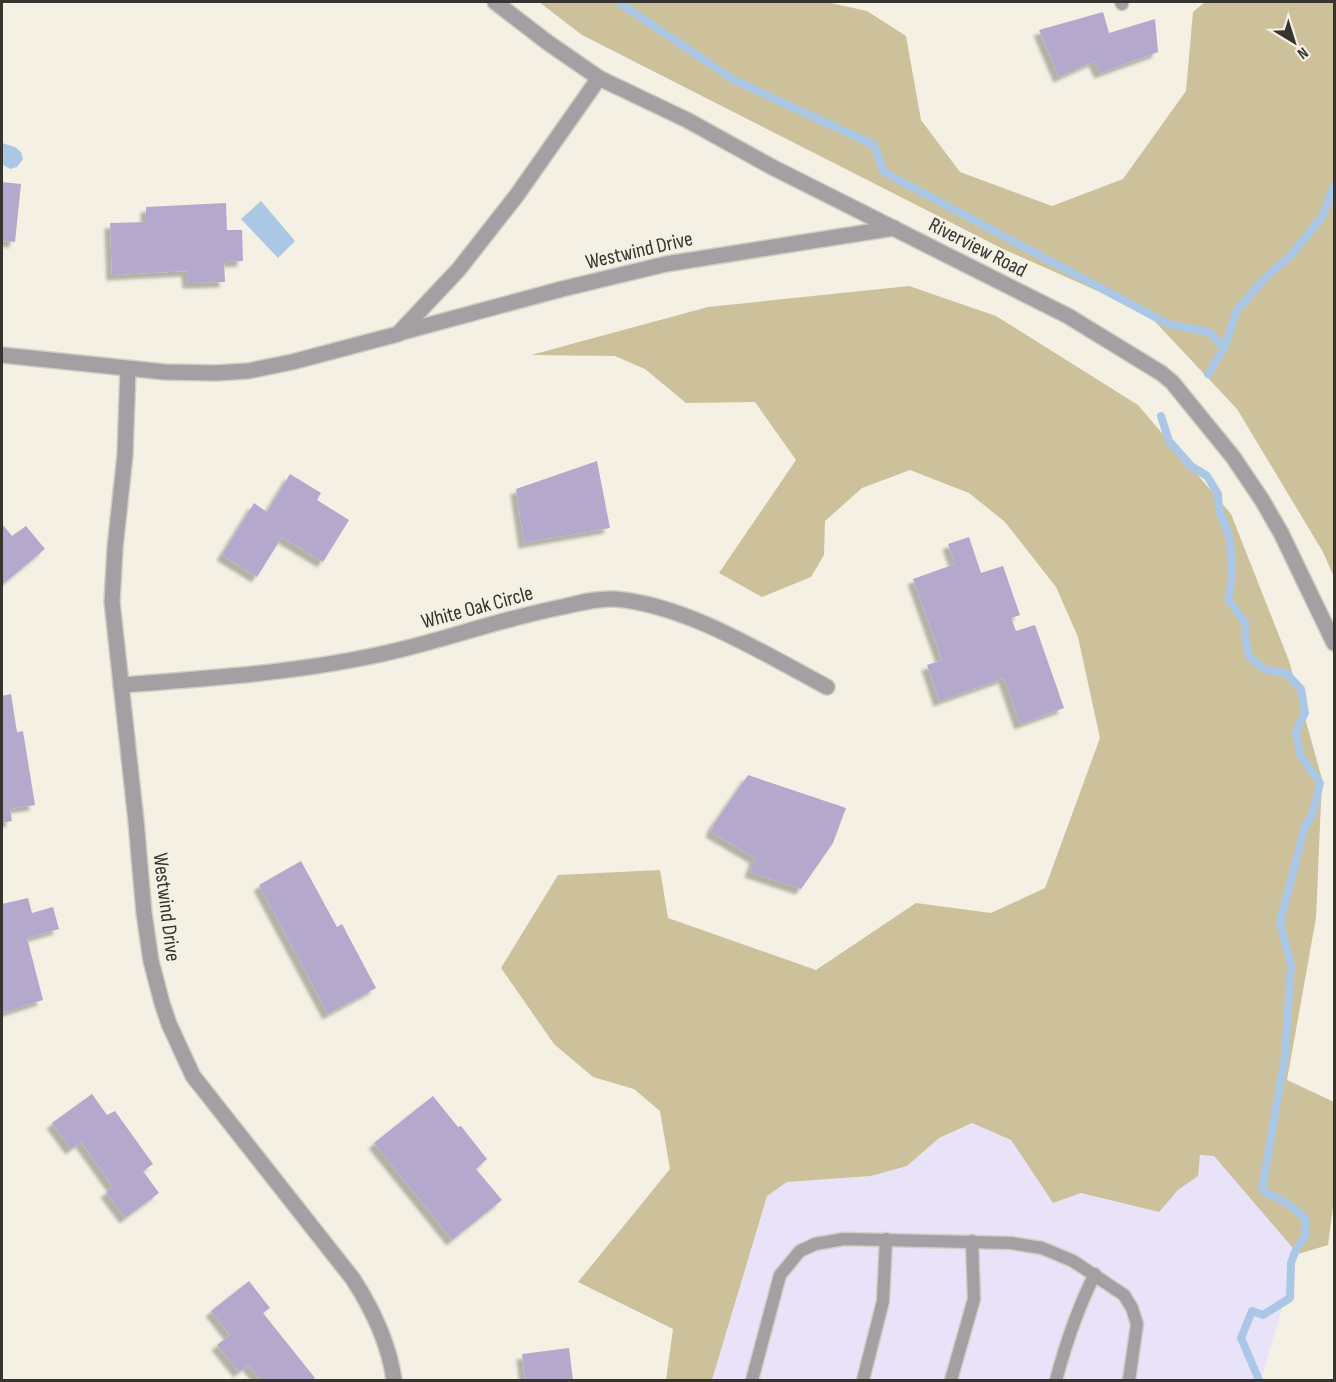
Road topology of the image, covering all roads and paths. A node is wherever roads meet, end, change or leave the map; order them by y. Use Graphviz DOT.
graph roads {
  1 [pos="495,2"];
  2 [pos="599,78"];
  3 [pos="894,228"];
  4 [pos="398,334"];
  5 [pos="2,355"];
  6 [pos="128,369"];
  7 [pos="1335,643"];
  8 [pos="121,686"];
  9 [pos="827,687"];
  10 [pos="886,1239"];
  11 [pos="972,1241"];
  12 [pos="1095,1274"];
  13 [pos="394,1380"];
  14 [pos="752,1380"];
  15 [pos="863,1380"];
  16 [pos="951,1380"];
  17 [pos="1056,1380"];
  18 [pos="1128,1380"];
  1 -- 2 [label="street, Riverview Road"];
  2 -- 3 [label="street, Riverview Road"];
  2 -- 4 [label="street"];
  3 -- 4 [label="street, Westwind Drive"];
  3 -- 7 [label="street, Riverview Road"];
  4 -- 6 [label="street, Westwind Drive"];
  5 -- 6 [label="street, Westwind Drive"];
  6 -- 8 [label="street, Westwind Drive"];
  8 -- 9 [label="street, White Oak Circle"];
  8 -- 13 [label="street, Westwind Drive"];
  10 -- 11 [label="lane"];
  10 -- 14 [label="lane"];
  10 -- 15 [label="lane"];
  11 -- 12 [label="lane"];
  11 -- 16 [label="lane"];
  12 -- 17 [label="lane"];
  12 -- 18 [label="lane"];
}
